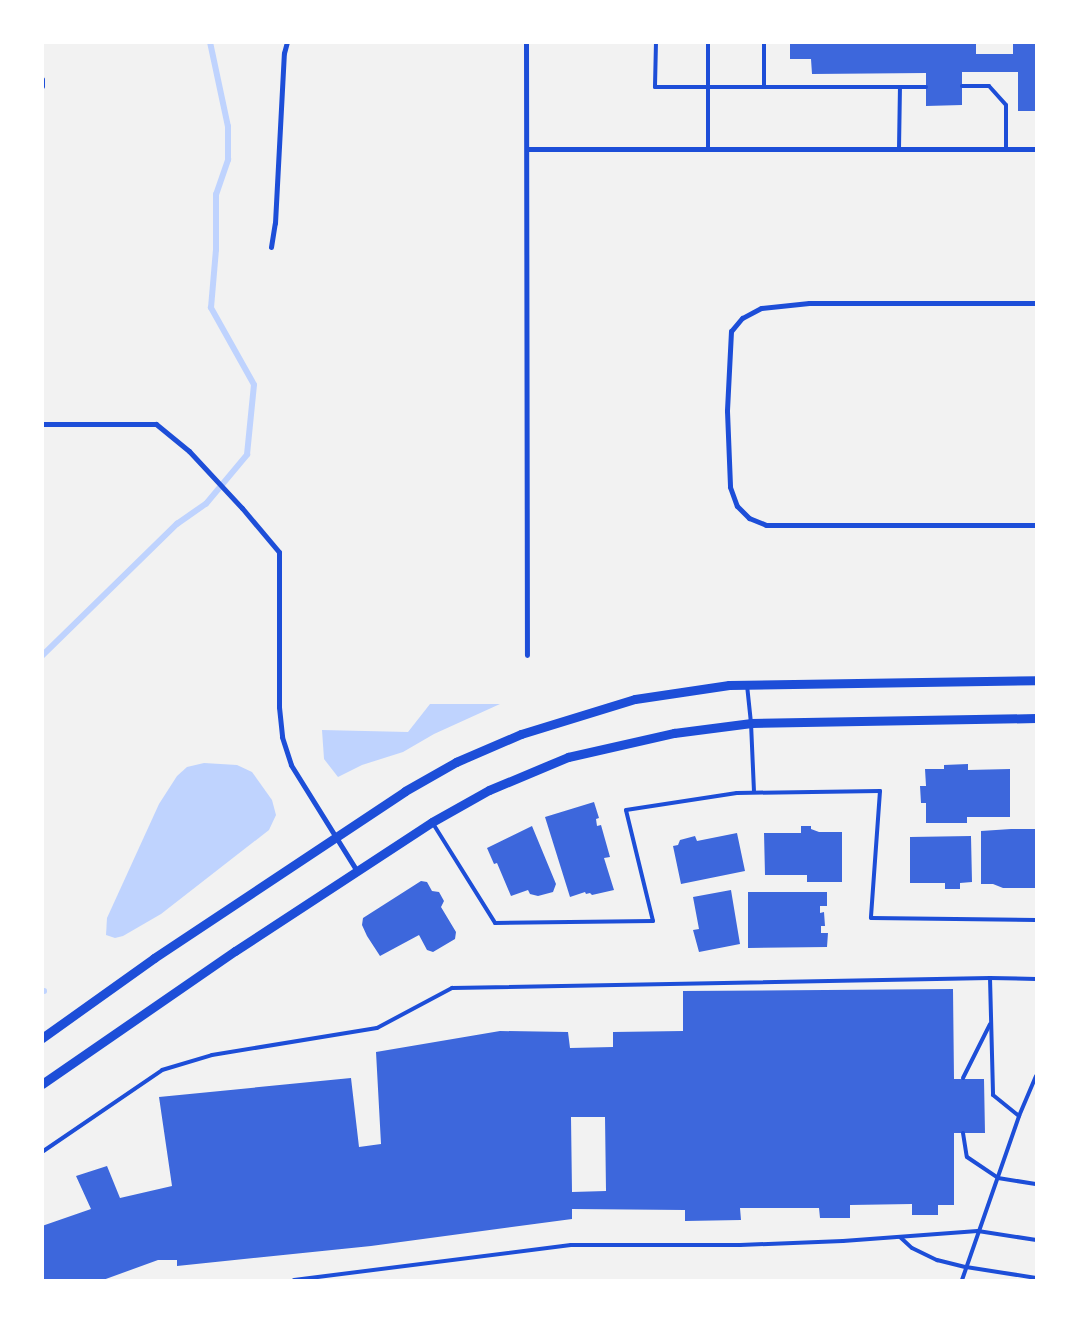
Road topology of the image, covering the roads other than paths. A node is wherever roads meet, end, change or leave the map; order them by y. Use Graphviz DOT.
graph roads {
  1 [pos="287,42"];
  2 [pos="526,42"];
  3 [pos="656,42"];
  4 [pos="708,42"];
  5 [pos="764,42"];
  6 [pos="42,79"];
  7 [pos="42,86"];
  8 [pos="962,86"];
  9 [pos="708,87"];
  10 [pos="764,87"];
  11 [pos="900,87"];
  12 [pos="926,87"];
  13 [pos="1006,148"];
  14 [pos="1036,148"];
  15 [pos="528,149"];
  16 [pos="708,149"];
  17 [pos="899,149"];
  18 [pos="272,247"];
  19 [pos="1036,303"];
  20 [pos="42,424"];
  21 [pos="1036,525"];
  22 [pos="527,655"];
  23 [pos="1036,680"];
  24 [pos="746,684"];
  25 [pos="1036,718"];
  26 [pos="751,723"];
  27 [pos="754,792"];
  28 [pos="432,822"];
  29 [pos="337,837"];
  30 [pos="358,871"];
  31 [pos="1036,920"];
  32 [pos="990,978"];
  33 [pos="1036,979"];
  34 [pos="991,1022"];
  35 [pos="42,1038"];
  36 [pos="1036,1076"];
  37 [pos="963,1078"];
  38 [pos="42,1084"];
  39 [pos="1019,1116"];
  40 [pos="963,1133"];
  41 [pos="42,1152"];
  42 [pos="998,1178"];
  43 [pos="1036,1184"];
  44 [pos="978,1231"];
  45 [pos="900,1237"];
  46 [pos="1036,1240"];
  47 [pos="966,1267"];
  48 [pos="1028,1278"];
  49 [pos="1036,1278"];
  50 [pos="294,1280"];
  51 [pos="962,1280"];
  52 [pos="1023,1280"];
  1 -- 18 [label="street"];
  2 -- 15 [label="street"];
  3 -- 9 [label="lane"];
  4 -- 9 [label="lane"];
  5 -- 10 [label="lane"];
  6 -- 7 [label="street"];
  8 -- 13 [label="lane"];
  9 -- 10 [label="lane"];
  9 -- 16 [label="lane"];
  10 -- 11 [label="lane"];
  11 -- 12 [label="lane"];
  11 -- 17 [label="lane"];
  13 -- 14 [label="street"];
  13 -- 17 [label="street"];
  15 -- 16 [label="street"];
  15 -- 22 [label="street"];
  16 -- 17 [label="street"];
  19 -- 21 [label="street"];
  20 -- 29 [label="street"];
  23 -- 24 [label="street"];
  24 -- 26 [label="lane"];
  24 -- 29 [label="street"];
  25 -- 26 [label="street"];
  26 -- 27 [label="lane"];
  26 -- 28 [label="street"];
  27 -- 28 [label="lane"];
  27 -- 31 [label="lane"];
  28 -- 30 [label="street"];
  29 -- 30 [label="street"];
  29 -- 35 [label="street"];
  30 -- 38 [label="street"];
  32 -- 33 [label="lane"];
  32 -- 34 [label="lane"];
  32 -- 41 [label="lane"];
  34 -- 37 [label="lane"];
  34 -- 39 [label="lane"];
  36 -- 39 [label="lane"];
  39 -- 42 [label="lane"];
  40 -- 42 [label="lane"];
  42 -- 43 [label="lane"];
  42 -- 44 [label="lane"];
  44 -- 45 [label="lane"];
  44 -- 46 [label="lane"];
  44 -- 47 [label="lane"];
  45 -- 47 [label="lane"];
  45 -- 50 [label="lane"];
  47 -- 48 [label="lane"];
  47 -- 51 [label="lane"];
  48 -- 49 [label="lane"];
  48 -- 52 [label="lane"];
}
